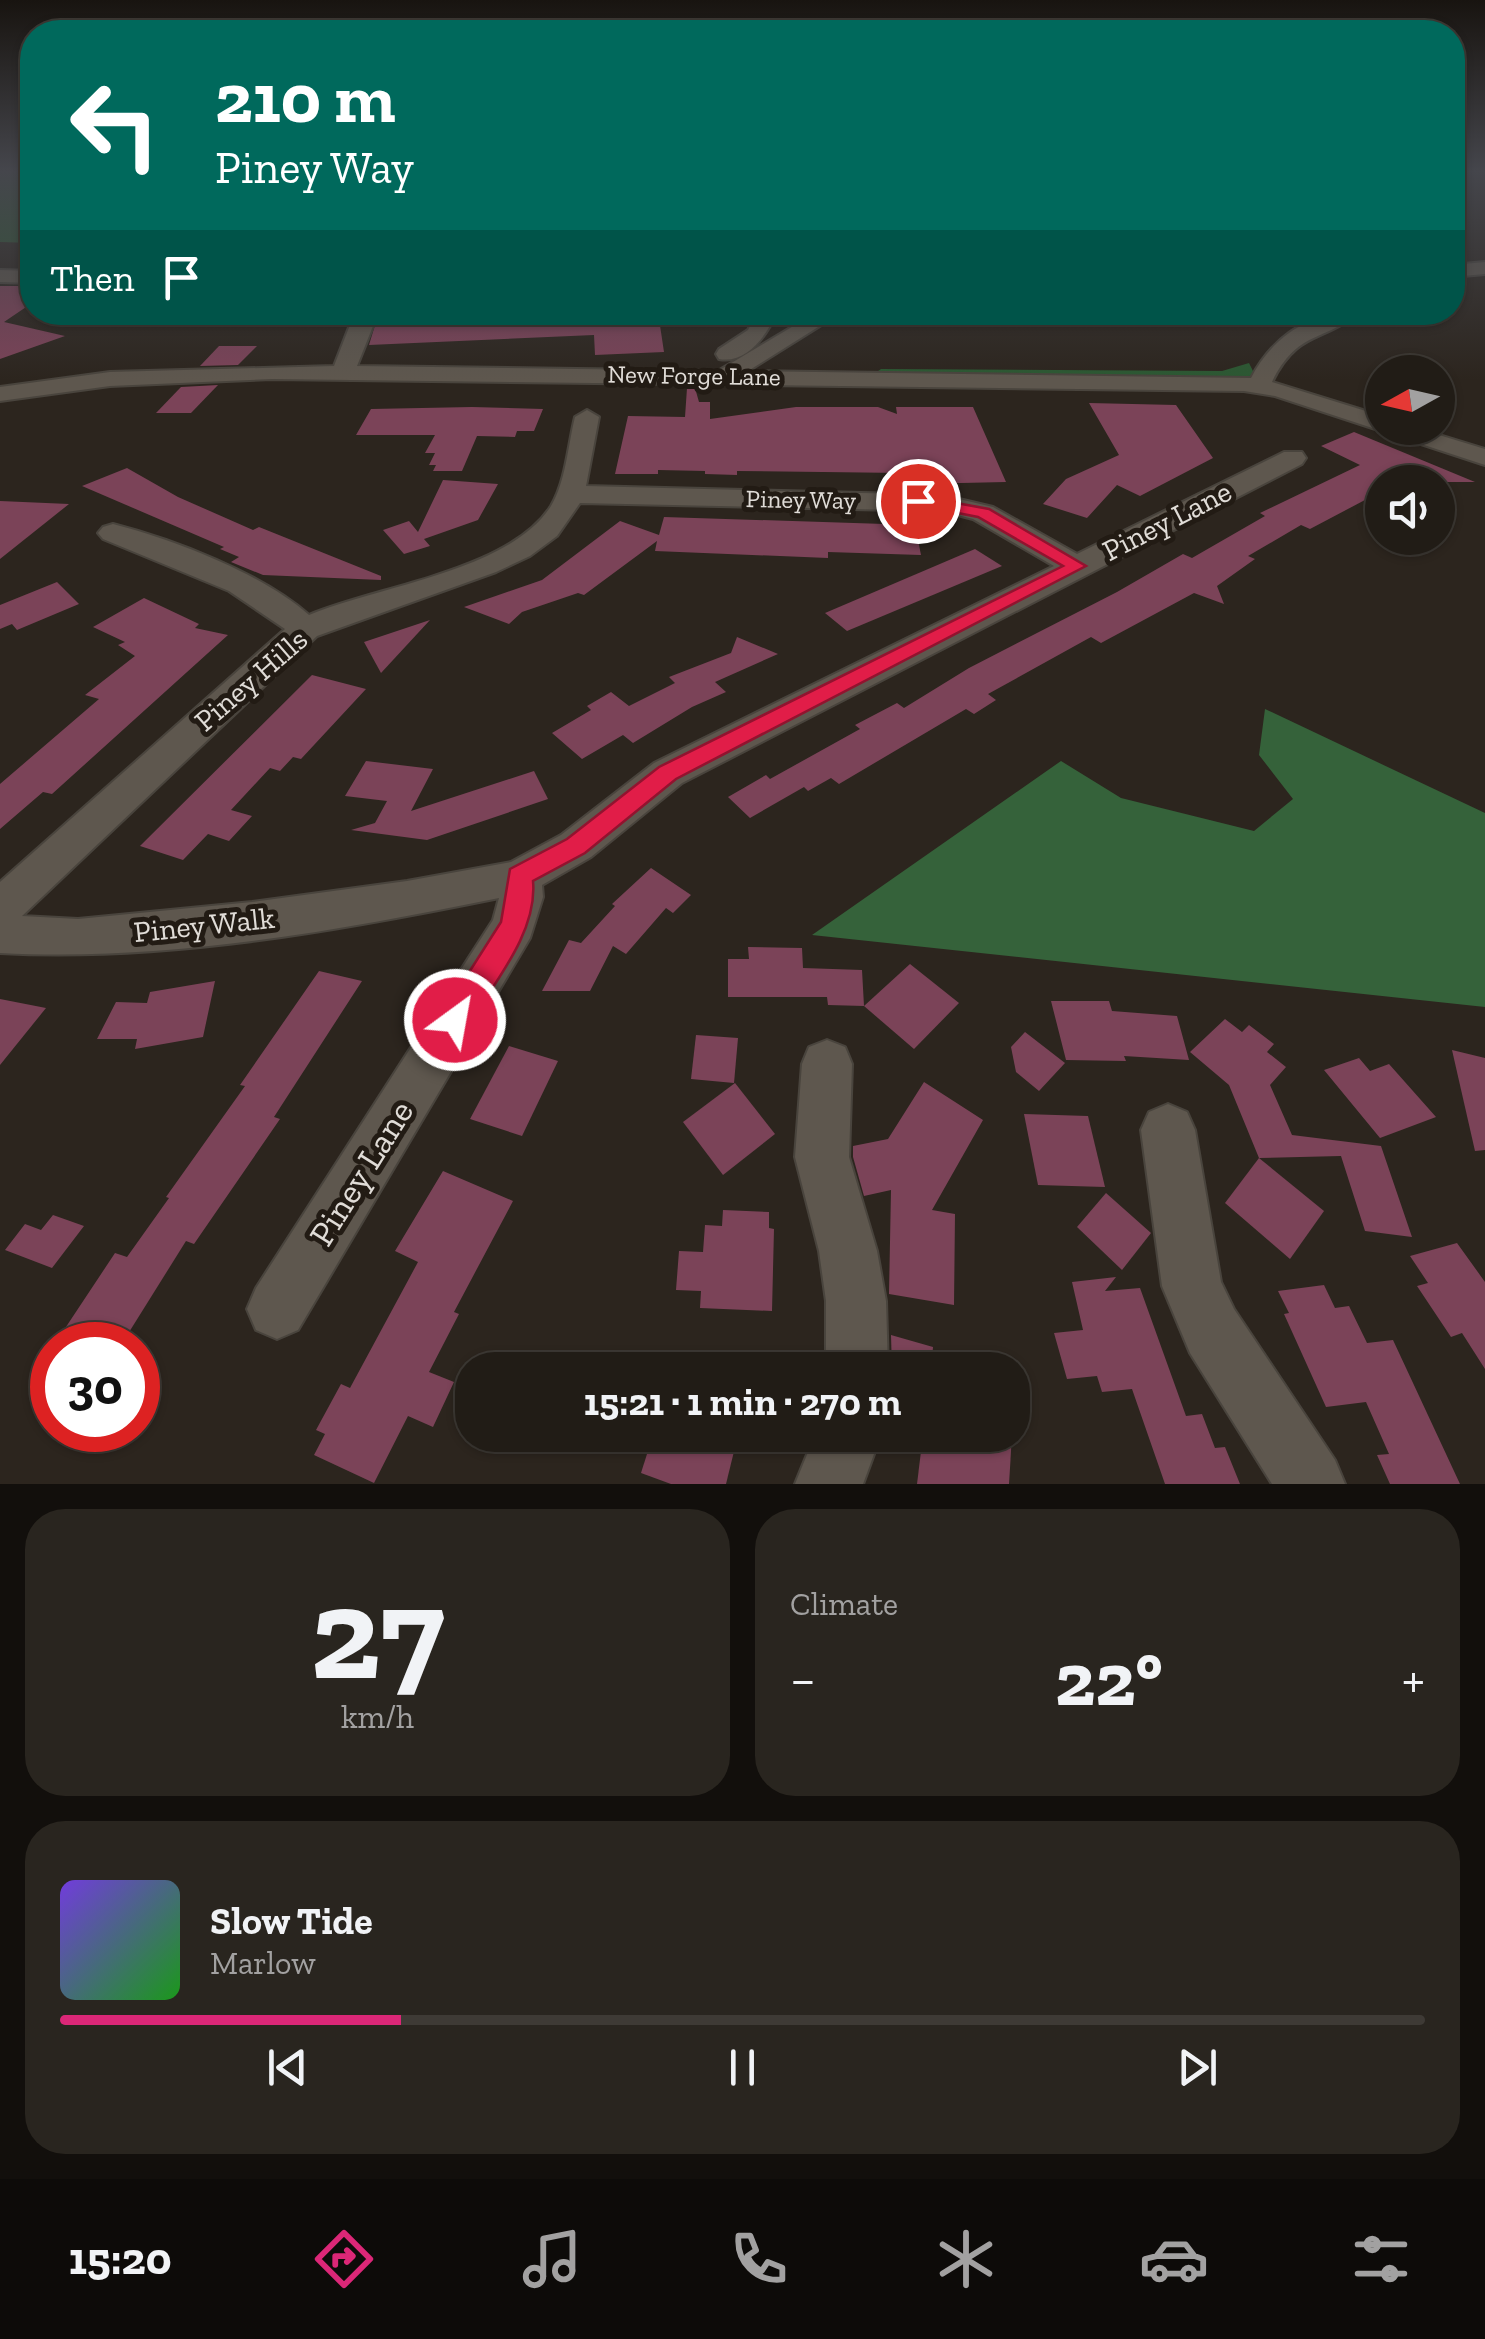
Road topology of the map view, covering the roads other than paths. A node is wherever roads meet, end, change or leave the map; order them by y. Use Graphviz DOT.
graph roads {
  1 [pos="17,277"];
  2 [pos="0,288"];
  3 [pos="363,325"];
  4 [pos="763,325"];
  5 [pos="810,325"];
  6 [pos="1322,325"];
  7 [pos="342,372"];
  8 [pos="673,374"];
  9 [pos="725,375"];
  10 [pos="1259,385"];
  11 [pos="0,394"];
  12 [pos="587,416"];
  13 [pos="1365,419"];
  14 [pos="1447,445"];
  15 [pos="1485,457"];
  16 [pos="1293,458"];
  17 [pos="570,494"];
  18 [pos="113,533"];
  19 [pos="1077,566"];
  20 [pos="305,630"];
  21 [pos="520,876"];
  22 [pos="407,899"];
  23 [pos="0,909"];
  24 [pos="0,934"];
  25 [pos="827,1064"];
  26 [pos="1168,1130"];
  27 [pos="277,1309"];
  28 [pos="857,1352"];
  29 [pos="841,1452"];
  30 [pos="829,1484"];
  31 [pos="1311,1484"];
  1 -- 2 [label="street"];
  3 -- 7 [label="street"];
  4 -- 8 [label="street"];
  5 -- 9 [label="street"];
  6 -- 10 [label="street"];
  7 -- 8 [label="street, New Forge Lane"];
  7 -- 11 [label="street, New Forge Lane"];
  8 -- 9 [label="street, New Forge Lane"];
  9 -- 10 [label="street, New Forge Lane"];
  10 -- 13 [label="street, New Forge Lane"];
  12 -- 17 [label="street, Piney Hills"];
  14 -- 15 [label="street"];
  16 -- 19 [label="street, Piney Lane"];
  17 -- 19 [label="street, Piney Way"];
  17 -- 20 [label="street, Piney Hills"];
  18 -- 20 [label="street"];
  19 -- 21 [label="street, Piney Lane"];
  20 -- 23 [label="street, Piney Hills"];
  21 -- 22 [label="street, Piney Lane"];
  21 -- 27 [label="street, Piney Lane"];
  22 -- 24 [label="street, Piney Walk"];
  25 -- 28 [label="street"];
  26 -- 31 [label="street"];
  29 -- 30 [label="street"];
}
